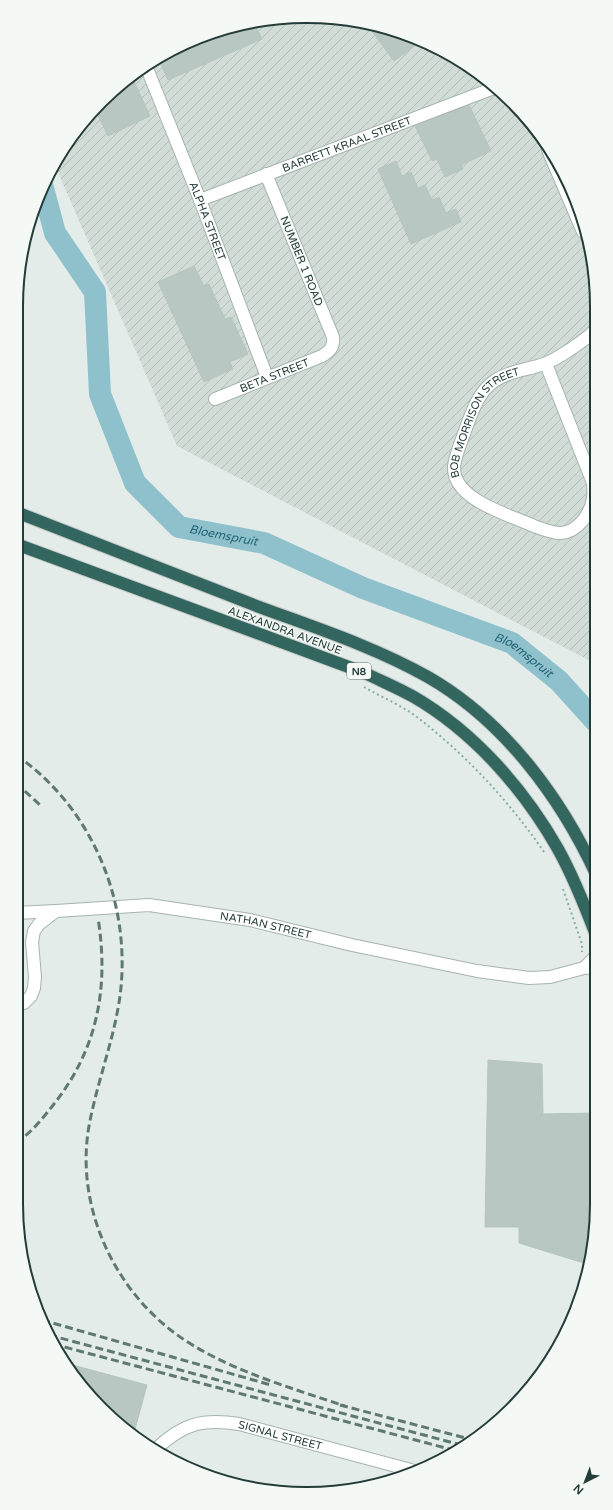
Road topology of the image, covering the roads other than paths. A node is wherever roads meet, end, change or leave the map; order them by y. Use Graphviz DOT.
graph roads {
  1 [pos="148,72"];
  2 [pos="489,90"];
  3 [pos="266,174"];
  4 [pos="200,200"];
  5 [pos="590,334"];
  6 [pos="332,348"];
  7 [pos="546,364"];
  8 [pos="267,377"];
  9 [pos="215,399"];
  10 [pos="590,474"];
  11 [pos="590,508"];
  12 [pos="23,515"];
  13 [pos="23,547"];
  14 [pos="590,861"];
  15 [pos="56,911"];
  16 [pos="23,913"];
  17 [pos="590,922"];
  18 [pos="590,962"];
  19 [pos="584,968"];
  20 [pos="590,968"];
  21 [pos="23,1003"];
  22 [pos="160,1446"];
  23 [pos="406,1469"];
  1 -- 4 [label="street, ALPHA STREET"];
  2 -- 3 [label="street, BARRETT KRAAL STREET"];
  3 -- 4 [label="street, BARRETT KRAAL STREET"];
  3 -- 6 [label="street, NUMBER 1 ROAD"];
  4 -- 8 [label="street, ALPHA STREET"];
  5 -- 7 [label="street, BOB MORRISON STREET"];
  6 -- 8 [label="street, BETA STREET"];
  7 -- 10 [label="street, BOB MORRISON STREET"];
  7 -- 11 [label="street, BOB MORRISON STREET"];
  8 -- 9 [label="street, BETA STREET"];
  12 -- 14 [label="highway, ALEXANDRA AVENUE / N8"];
  13 -- 17 [label="highway, ALEXANDRA AVENUE / N8"];
  15 -- 16 [label="street, NATHAN STREET"];
  15 -- 19 [label="street, NATHAN STREET"];
  15 -- 21 [label="street"];
  18 -- 19 [label="street"];
  19 -- 20 [label="street, NATHAN STREET"];
  22 -- 23 [label="street, SIGNAL STREET"];
}
